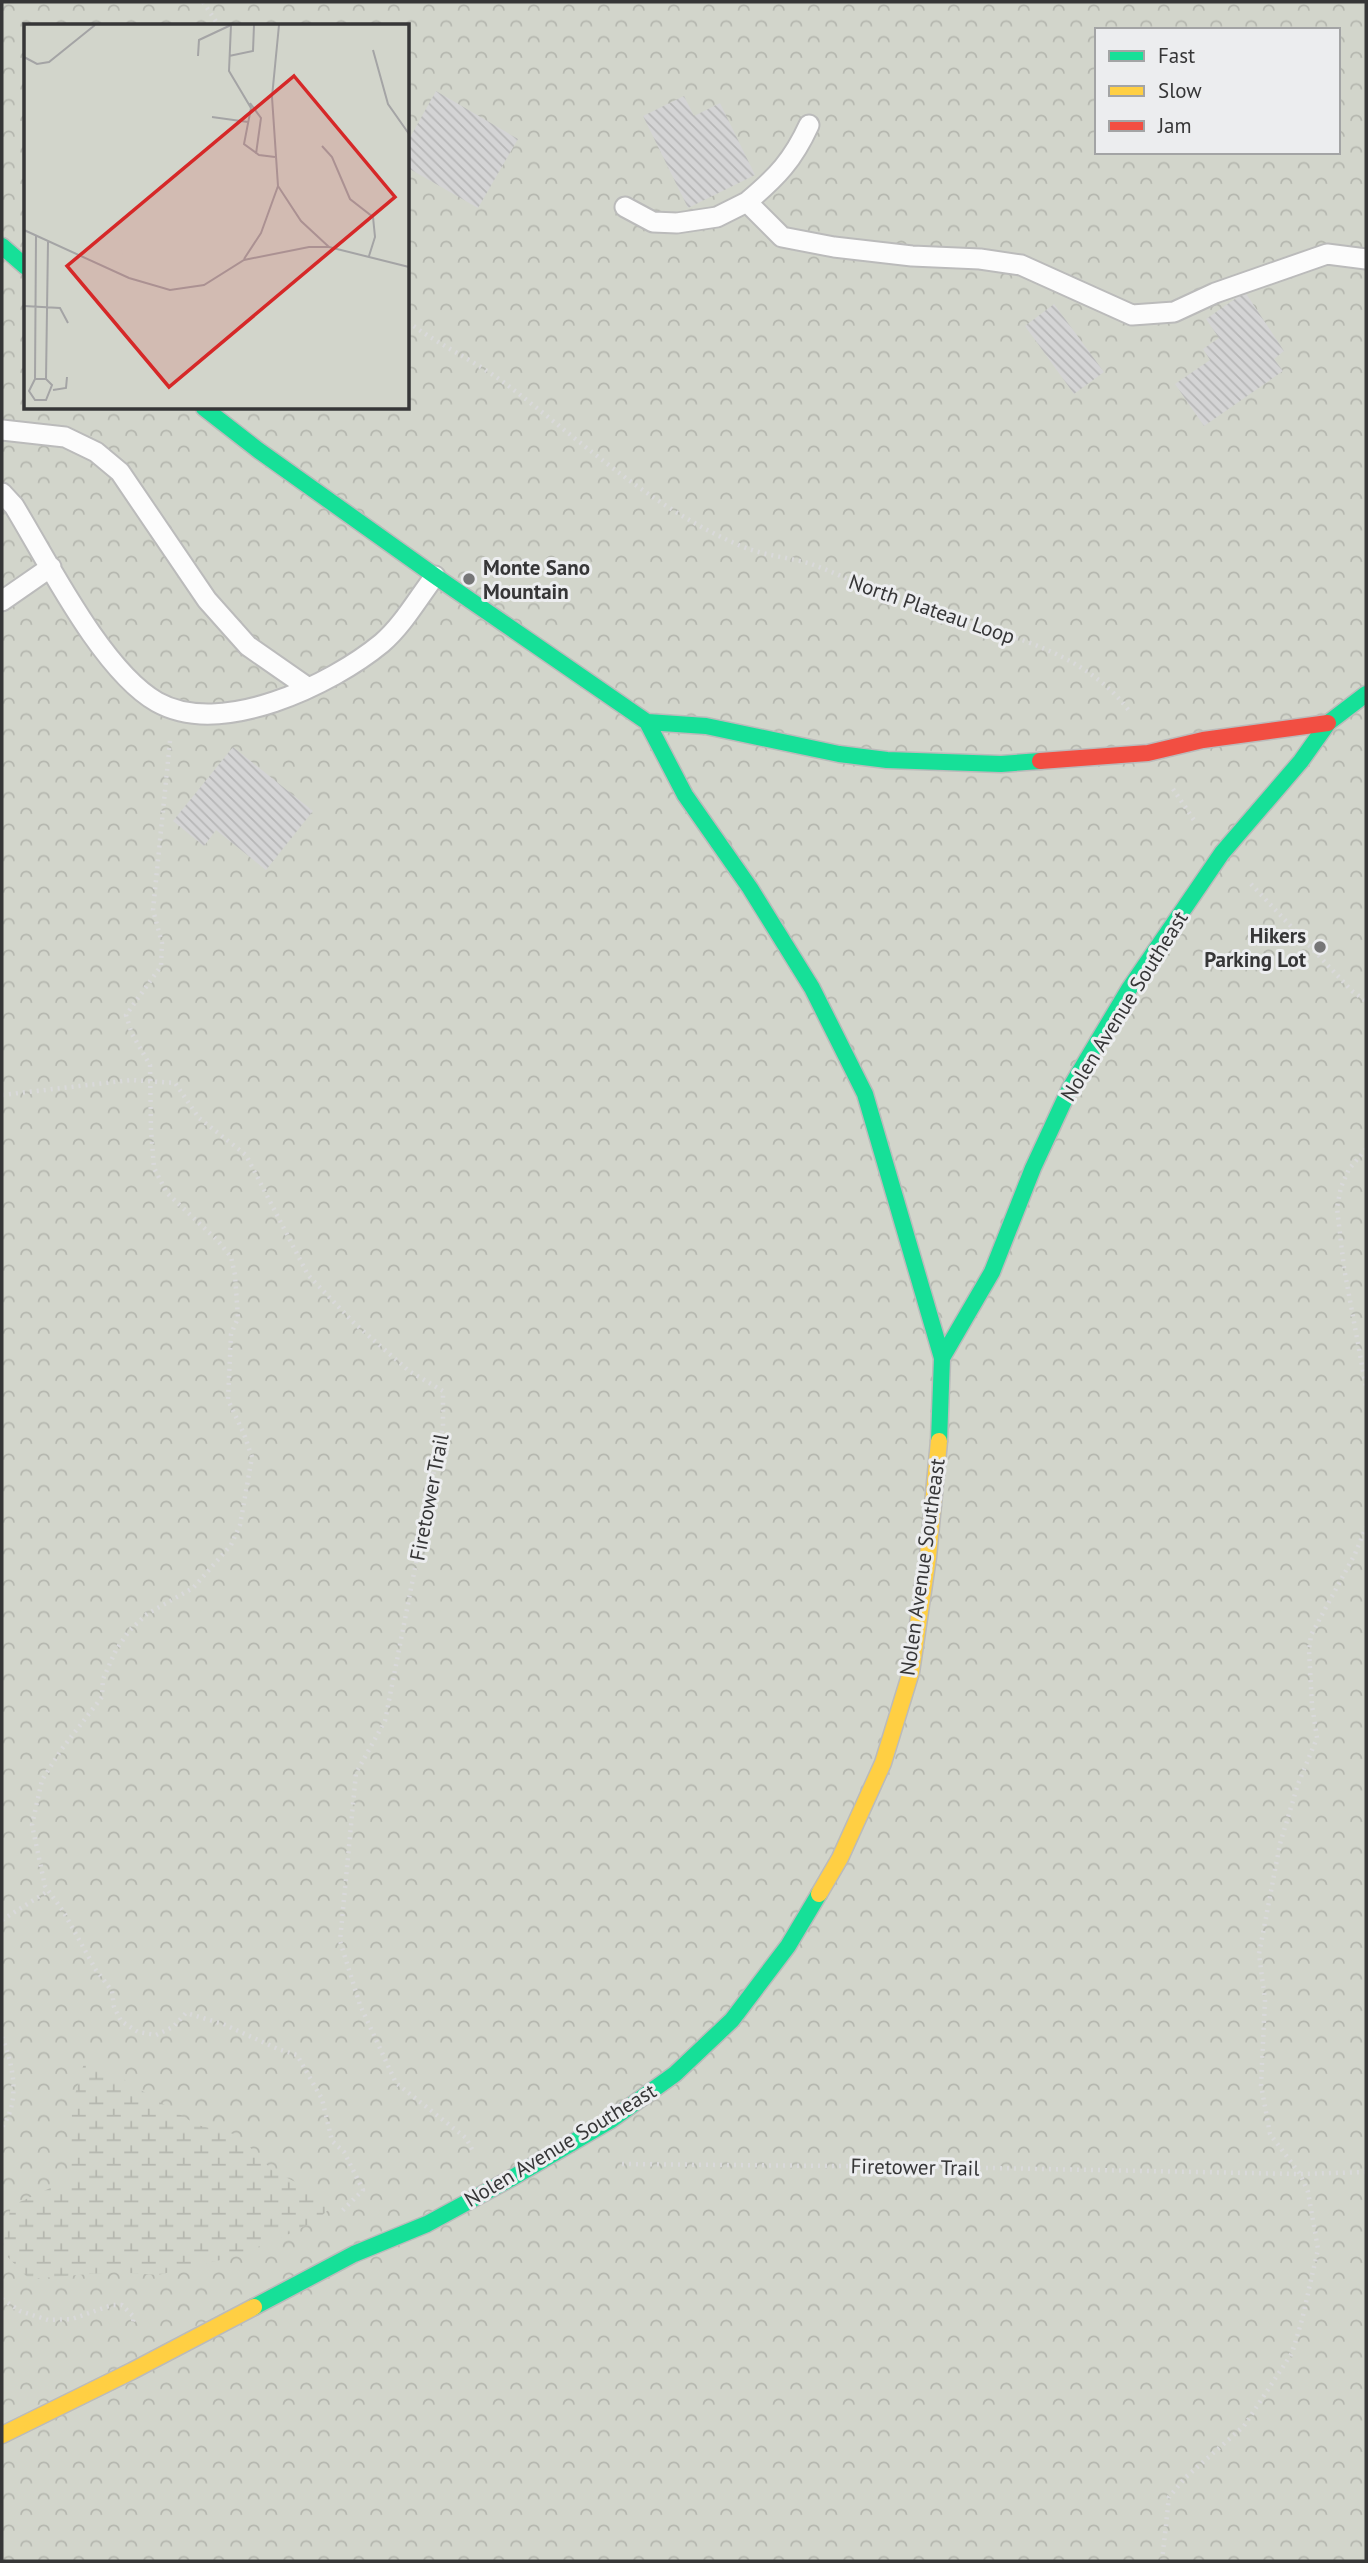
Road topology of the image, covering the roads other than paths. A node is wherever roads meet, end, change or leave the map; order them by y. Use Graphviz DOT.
graph roads {
  1 [pos="809,125"];
  2 [pos="747,202"];
  3 [pos="625,207"];
  4 [pos="2,246"];
  5 [pos="1366,259"];
  6 [pos="24,265"];
  7 [pos="207,410"];
  8 [pos="2,429"];
  9 [pos="2,493"];
  10 [pos="51,567"];
  11 [pos="435,576"];
  12 [pos="2,601"];
  13 [pos="307,687"];
  14 [pos="1366,694"];
  15 [pos="647,722"];
  16 [pos="1328,723"];
  17 [pos="942,1359"];
  18 [pos="2,2435"];
  1 -- 2 [label="lane"];
  2 -- 3 [label="lane"];
  2 -- 5 [label="lane"];
  4 -- 6 [label="street"];
  7 -- 11 [label="street"];
  8 -- 13 [label="lane"];
  9 -- 10 [label="lane"];
  10 -- 12 [label="lane"];
  10 -- 13 [label="lane"];
  11 -- 13 [label="lane"];
  11 -- 15 [label="street"];
  14 -- 16 [label="street, Nolen Avenue Southeast"];
  15 -- 16 [label="street"];
  15 -- 17 [label="street, Nolen Avenue Southeast"];
  16 -- 17 [label="street, Nolen Avenue Southeast"];
  17 -- 18 [label="street, Nolen Avenue Southeast"];
}
